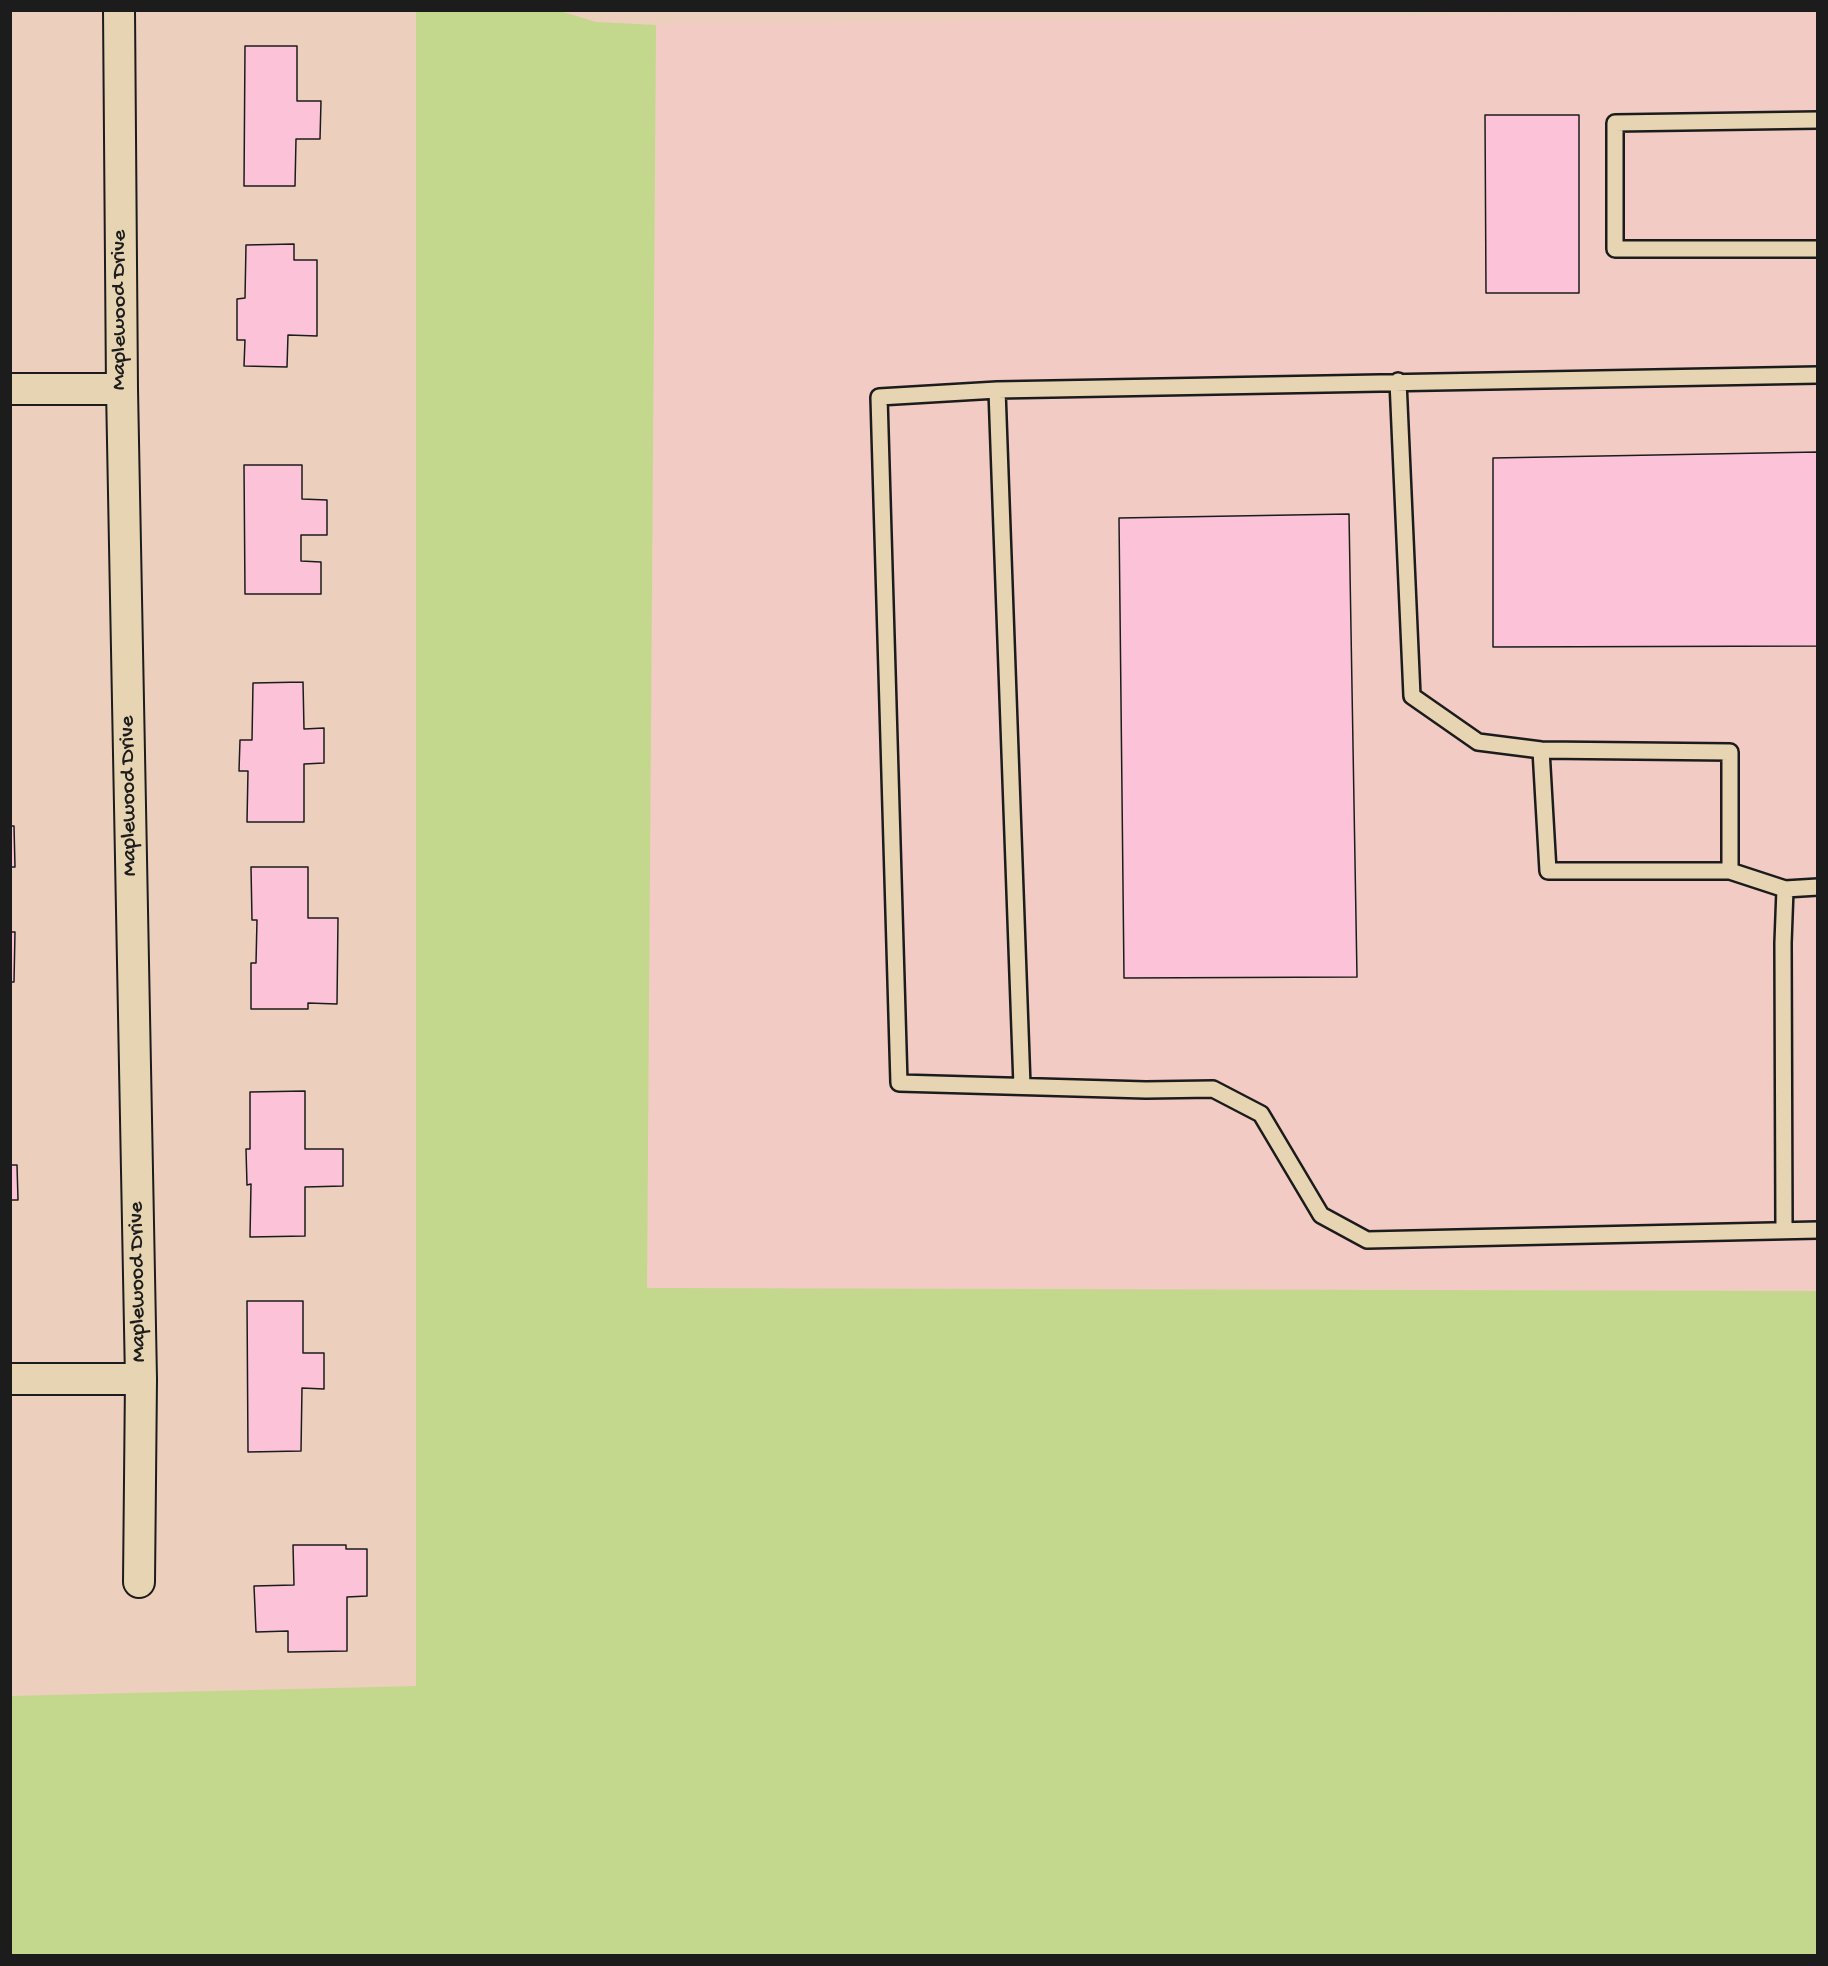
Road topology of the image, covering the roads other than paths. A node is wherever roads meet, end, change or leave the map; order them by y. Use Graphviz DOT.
graph roads {
  1 [pos="119,10"];
  2 [pos="1818,120"];
  3 [pos="1818,249"];
  4 [pos="1818,375"];
  5 [pos="1398,381"];
  6 [pos="10,389"];
  7 [pos="122,389"];
  8 [pos="997,390"];
  9 [pos="1541,750"];
  10 [pos="1730,871"];
  11 [pos="1818,887"];
  12 [pos="1785,889"];
  13 [pos="1022,1086"];
  14 [pos="1784,1230"];
  15 [pos="1818,1230"];
  16 [pos="10,1379"];
  17 [pos="141,1379"];
  18 [pos="139,1582"];
  1 -- 7 [label="street, Maplewood Drive"];
  2 -- 3 [label="lane"];
  4 -- 5 [label="lane"];
  5 -- 8 [label="lane"];
  5 -- 9 [label="lane"];
  6 -- 7 [label="street"];
  7 -- 17 [label="street, Maplewood Drive"];
  8 -- 13 [label="lane"];
  8 -- 13 [label="lane"];
  9 -- 10 [label="lane"];
  9 -- 10 [label="lane"];
  10 -- 12 [label="lane"];
  11 -- 12 [label="lane"];
  12 -- 14 [label="lane"];
  13 -- 14 [label="lane"];
  14 -- 15 [label="lane"];
  16 -- 17 [label="street"];
  17 -- 18 [label="street, Maplewood Drive"];
}
